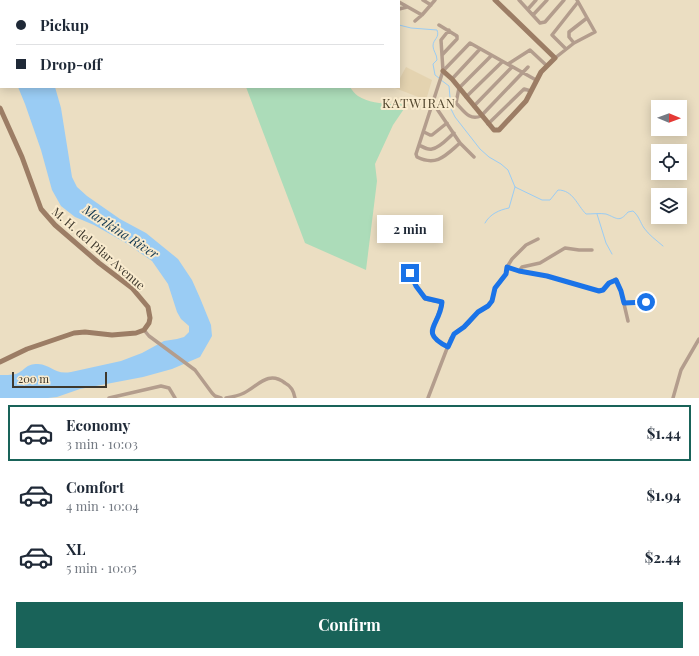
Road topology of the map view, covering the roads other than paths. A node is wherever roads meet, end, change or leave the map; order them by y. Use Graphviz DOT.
graph roads {
  1 [pos="422,0"];
  2 [pos="435,0"];
  3 [pos="495,0"];
  4 [pos="519,0"];
  5 [pos="536,0"];
  6 [pos="547,0"];
  7 [pos="564,0"];
  8 [pos="577,1"];
  9 [pos="400,2"];
  10 [pos="407,6"];
  11 [pos="431,6"];
  12 [pos="400,9"];
  13 [pos="528,9"];
  14 [pos="422,15"];
  15 [pos="533,15"];
  16 [pos="587,18"];
  17 [pos="415,21"];
  18 [pos="439,25"];
  19 [pos="449,30"];
  20 [pos="574,43"];
  21 [pos="480,49"];
  22 [pos="566,49"];
  23 [pos="442,55"];
  24 [pos="491,56"];
  25 [pos="555,58"];
  26 [pos="502,62"];
  27 [pos="508,64"];
  28 [pos="546,65"];
  29 [pos="512,67"];
  30 [pos="528,67"];
  31 [pos="522,72"];
  32 [pos="441,76"];
  33 [pos="452,79"];
  34 [pos="536,80"];
  35 [pos="458,88"];
  36 [pos="530,91"];
  37 [pos="466,97"];
  38 [pos="433,103"];
  39 [pos="474,106"];
  40 [pos="0,108"];
  41 [pos="481,116"];
  42 [pos="447,123"];
  43 [pos="488,124"];
  44 [pos="424,132"];
  45 [pos="454,133"];
  46 [pos="460,143"];
  47 [pos="419,145"];
  48 [pos="474,157"];
  49 [pos="538,239"];
  50 [pos="592,250"];
  51 [pos="408,264"];
  52 [pos="507,267"];
  53 [pos="519,271"];
  54 [pos="646,302"];
  55 [pos="624,303"];
  56 [pos="628,321"];
  57 [pos="144,330"];
  58 [pos="699,339"];
  59 [pos="448,347"];
  60 [pos="0,362"];
  61 [pos="109,398"];
  62 [pos="175,398"];
  63 [pos="221,398"];
  64 [pos="226,398"];
  65 [pos="295,398"];
  66 [pos="428,398"];
  67 [pos="673,398"];
  1 -- 11 [label="street"];
  2 -- 11 [label="street"];
  3 -- 25 [label="street"];
  4 -- 13 [label="street"];
  5 -- 13 [label="street"];
  6 -- 15 [label="street"];
  7 -- 15 [label="street"];
  8 -- 16 [label="street"];
  8 -- 22 [label="street"];
  9 -- 10 [label="street"];
  10 -- 12 [label="street"];
  10 -- 14 [label="street"];
  11 -- 14 [label="street"];
  13 -- 15 [label="street"];
  14 -- 17 [label="street"];
  16 -- 20 [label="street"];
  16 -- 20 [label="street"];
  18 -- 19 [label="street"];
  19 -- 23 [label="street"];
  19 -- 23 [label="street"];
  20 -- 22 [label="street"];
  21 -- 24 [label="street"];
  21 -- 32 [label="street"];
  21 -- 33 [label="street"];
  22 -- 25 [label="street"];
  23 -- 32 [label="street"];
  24 -- 26 [label="street"];
  24 -- 35 [label="street"];
  25 -- 28 [label="street"];
  26 -- 27 [label="street"];
  26 -- 37 [label="street"];
  27 -- 28 [label="street"];
  27 -- 29 [label="street"];
  28 -- 34 [label="street"];
  29 -- 31 [label="street"];
  29 -- 39 [label="street"];
  30 -- 31 [label="street"];
  31 -- 34 [label="street"];
  31 -- 41 [label="street"];
  32 -- 33 [label="street"];
  32 -- 38 [label="street"];
  33 -- 35 [label="street"];
  34 -- 36 [label="street"];
  35 -- 37 [label="street"];
  35 -- 41 [label="street"];
  36 -- 43 [label="street"];
  36 -- 43 [label="street"];
  37 -- 39 [label="street"];
  38 -- 42 [label="street"];
  38 -- 44 [label="street"];
  39 -- 41 [label="street"];
  40 -- 57 [label="street, M. H. del Pilar Avenue"];
  41 -- 43 [label="street"];
  42 -- 44 [label="street"];
  42 -- 45 [label="street"];
  44 -- 47 [label="street"];
  45 -- 46 [label="street"];
  45 -- 47 [label="street"];
  46 -- 47 [label="street"];
  46 -- 48 [label="street"];
  49 -- 52 [label="street"];
  50 -- 53 [label="street"];
  51 -- 59 [label="street"];
  52 -- 53 [label="street"];
  52 -- 59 [label="street"];
  53 -- 55 [label="street"];
  54 -- 55 [label="street"];
  55 -- 56 [label="street"];
  57 -- 60 [label="street"];
  57 -- 63 [label="street"];
  58 -- 67 [label="street"];
  59 -- 66 [label="street"];
  61 -- 62 [label="street"];
  64 -- 65 [label="street"];
}
